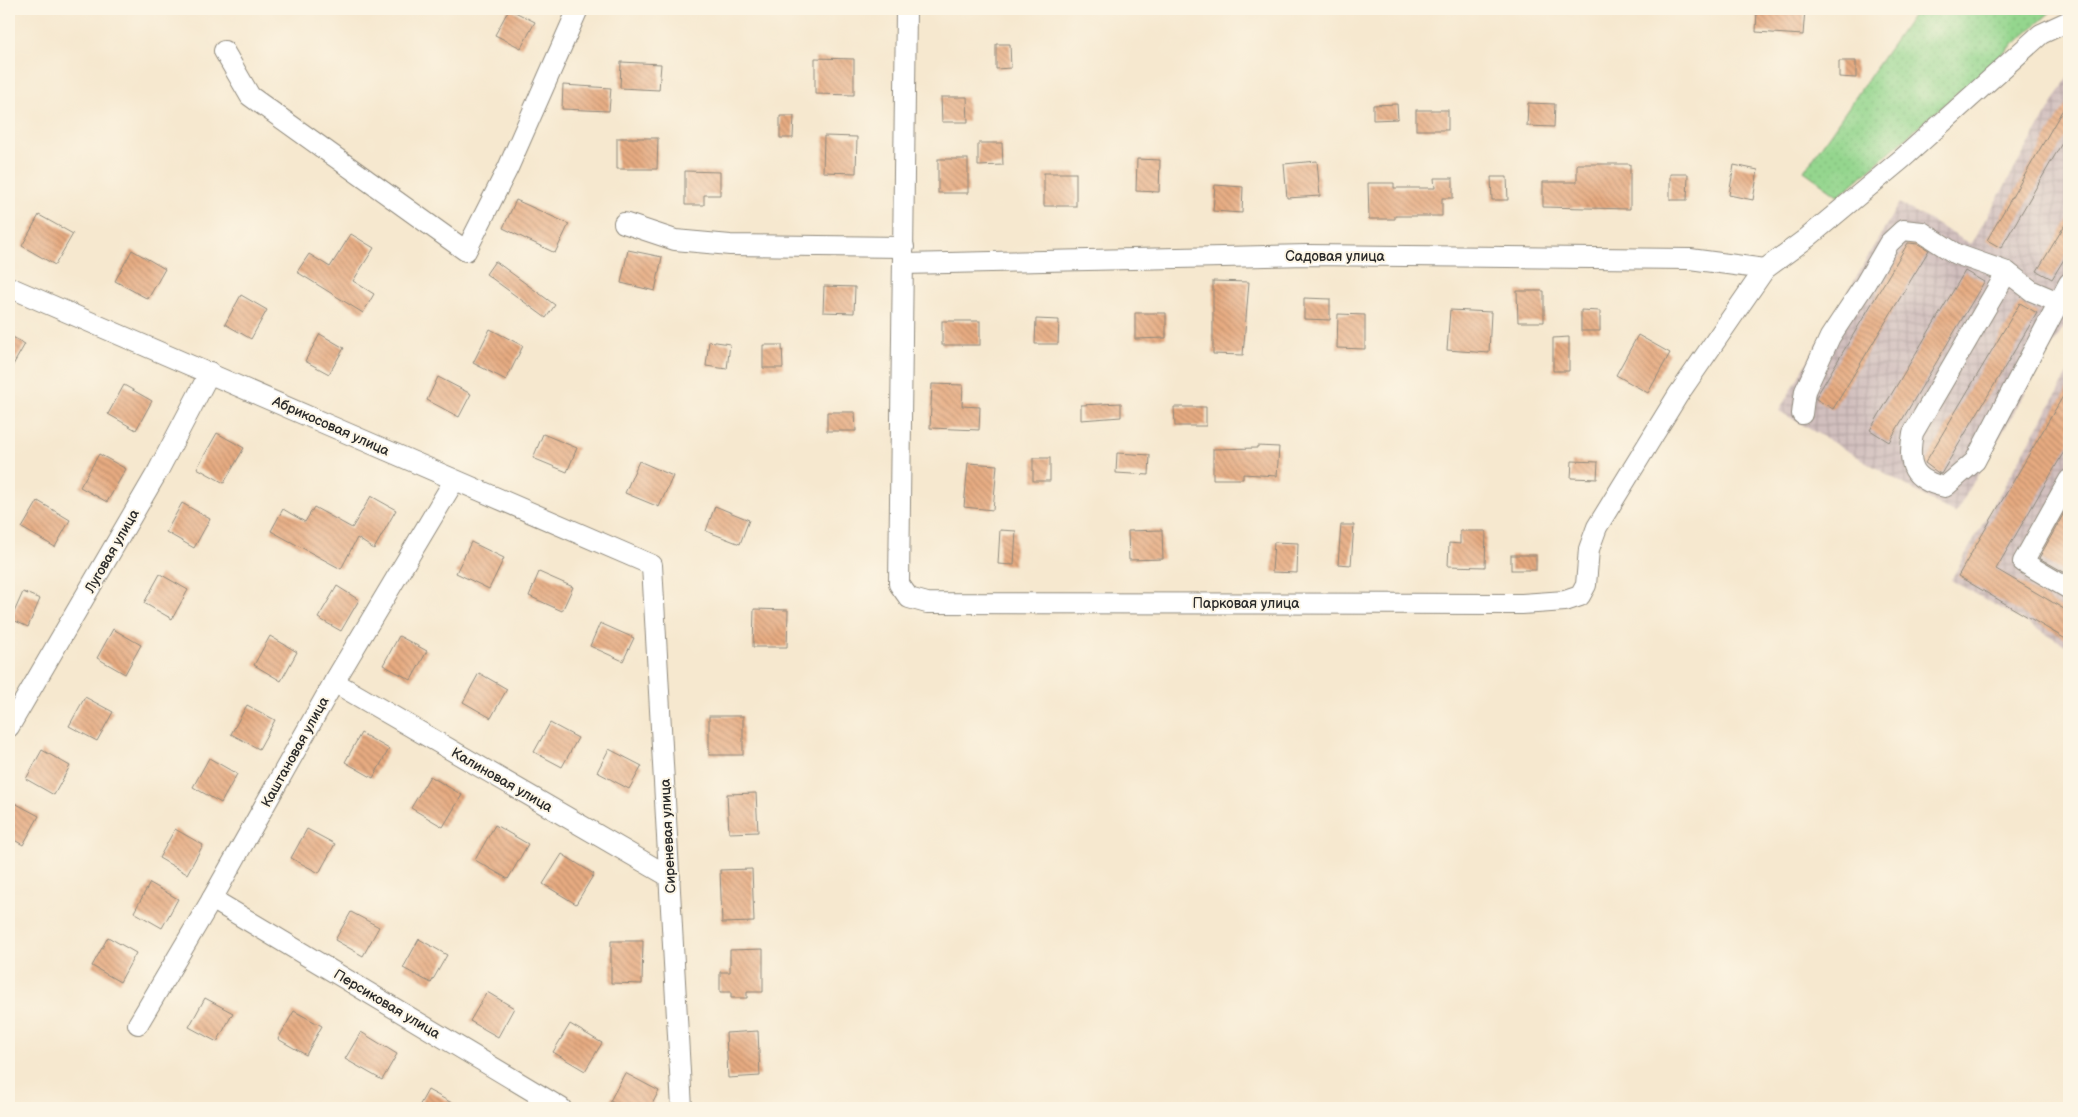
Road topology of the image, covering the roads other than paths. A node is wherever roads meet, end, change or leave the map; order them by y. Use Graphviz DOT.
graph roads {
  1 [pos="578,9"];
  2 [pos="906,9"];
  3 [pos="2069,20"];
  4 [pos="224,51"];
  5 [pos="624,223"];
  6 [pos="904,256"];
  7 [pos="1765,268"];
  8 [pos="2007,272"];
  9 [pos="2069,283"];
  10 [pos="9,287"];
  11 [pos="2058,302"];
  12 [pos="210,372"];
  13 [pos="1802,414"];
  14 [pos="2069,480"];
  15 [pos="454,481"];
  16 [pos="652,565"];
  17 [pos="2069,589"];
  18 [pos="334,682"];
  19 [pos="9,727"];
  20 [pos="670,878"];
  21 [pos="212,899"];
  22 [pos="138,1024"];
  23 [pos="561,1108"];
  24 [pos="682,1108"];
  1 -- 4 [label="street"];
  2 -- 6 [label="street"];
  3 -- 7 [label="street"];
  5 -- 6 [label="street, Садовая улица"];
  6 -- 7 [label="street, Садовая улица"];
  6 -- 7 [label="street, Парковая улица"];
  8 -- 11 [label="street"];
  8 -- 11 [label="street"];
  8 -- 13 [label="street"];
  9 -- 11 [label="street"];
  10 -- 12 [label="street, Абрикосовая улица"];
  12 -- 15 [label="street, Абрикосовая улица"];
  12 -- 19 [label="street, Луговая улица"];
  14 -- 17 [label="street"];
  15 -- 16 [label="street, Абрикосовая улица"];
  15 -- 18 [label="street, Каштановая улица"];
  16 -- 20 [label="street, Сиреневая улица"];
  18 -- 20 [label="street, Калиновая улица"];
  18 -- 21 [label="street, Каштановая улица"];
  20 -- 24 [label="street, Сиреневая улица"];
  21 -- 22 [label="street, Каштановая улица"];
  21 -- 23 [label="street, Персиковая улица"];
}
